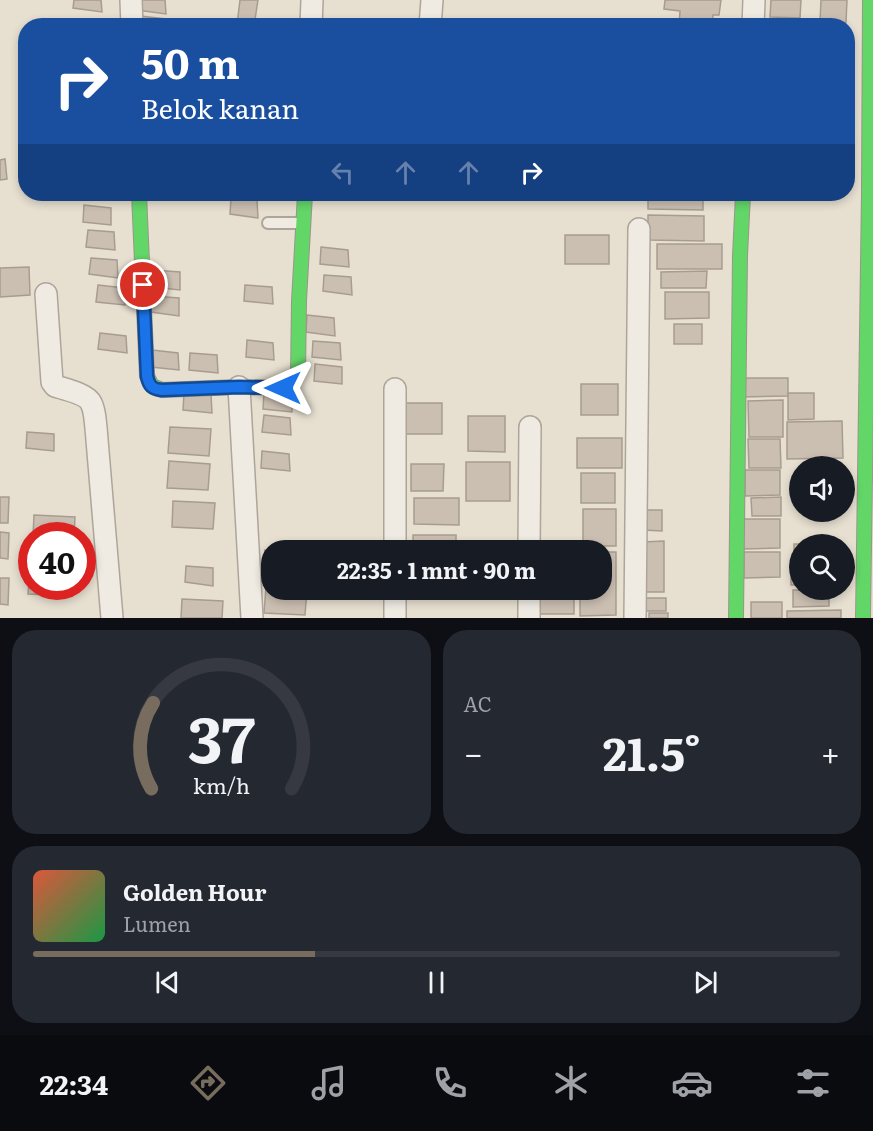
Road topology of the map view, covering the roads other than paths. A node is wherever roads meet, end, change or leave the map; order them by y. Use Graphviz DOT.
graph roads {
  1 [pos="131,0"];
  2 [pos="312,0"];
  3 [pos="432,0"];
  4 [pos="754,0"];
  5 [pos="870,0"];
  6 [pos="132,18"];
  7 [pos="311,18"];
  8 [pos="431,18"];
  9 [pos="753,18"];
  10 [pos="139,201"];
  11 [pos="305,201"];
  12 [pos="743,201"];
  13 [pos="268,223"];
  14 [pos="303,223"];
  15 [pos="639,229"];
  16 [pos="46,294"];
  17 [pos="239,387"];
  18 [pos="395,388"];
  19 [pos="530,427"];
  20 [pos="395,540"];
  21 [pos="529,540"];
  22 [pos="394,600"];
  23 [pos="529,600"];
  24 [pos="112,618"];
  25 [pos="252,618"];
  26 [pos="394,618"];
  27 [pos="528,618"];
  28 [pos="635,618"];
  29 [pos="736,618"];
  30 [pos="863,618"];
  1 -- 6 [label="street"];
  2 -- 7 [label="street"];
  3 -- 8 [label="street"];
  4 -- 9 [label="street"];
  5 -- 30 [label="street"];
  10 -- 17 [label="street"];
  11 -- 14 [label="street"];
  12 -- 29 [label="street"];
  13 -- 14 [label="lane"];
  14 -- 17 [label="street"];
  15 -- 28 [label="street"];
  16 -- 24 [label="street"];
  17 -- 25 [label="street"];
  18 -- 20 [label="street"];
  19 -- 21 [label="street"];
  22 -- 26 [label="street"];
  23 -- 27 [label="street"];
}
